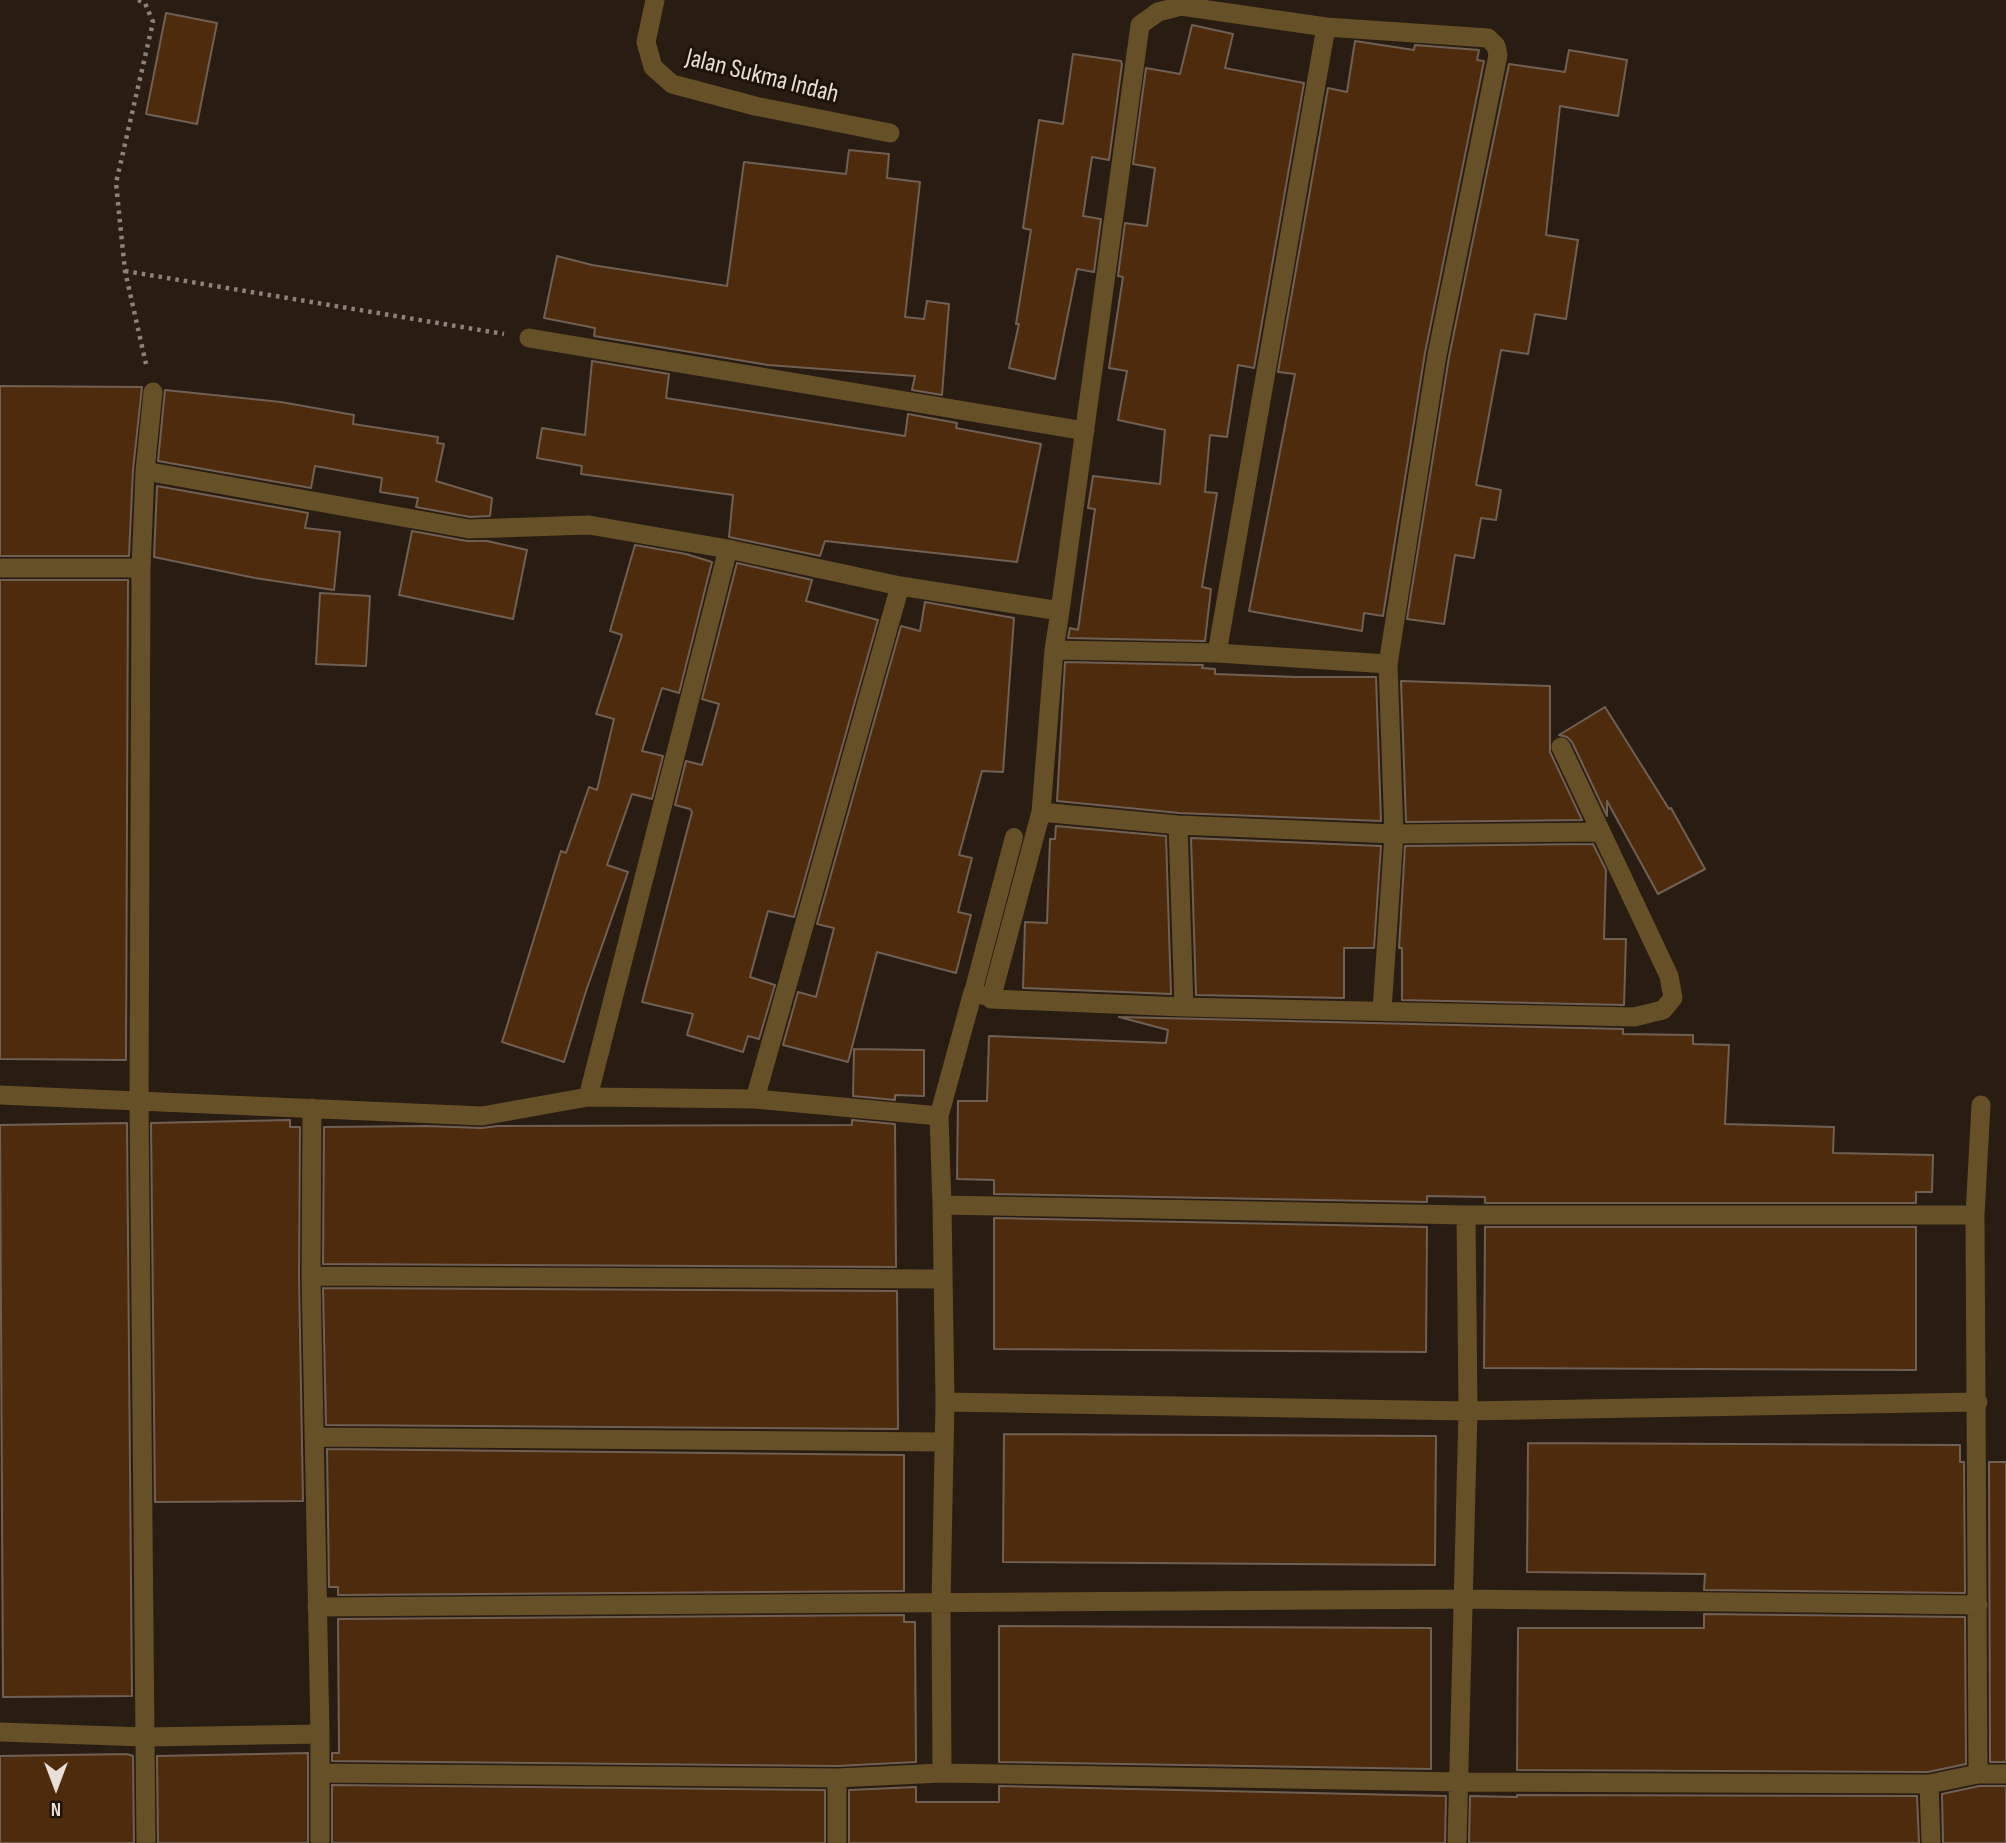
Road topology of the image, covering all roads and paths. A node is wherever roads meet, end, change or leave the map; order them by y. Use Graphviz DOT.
graph roads {
  1 [pos="138,0"];
  2 [pos="655,0"];
  3 [pos="1326,27"];
  4 [pos="890,133"];
  5 [pos="125,271"];
  6 [pos="529,338"];
  7 [pos="153,391"];
  8 [pos="1084,431"];
  9 [pos="145,471"];
  10 [pos="728,549"];
  11 [pos="0,568"];
  12 [pos="141,568"];
  13 [pos="900,586"];
  14 [pos="1059,611"];
  15 [pos="1054,650"];
  16 [pos="1217,653"];
  17 [pos="1388,664"];
  18 [pos="1561,747"];
  19 [pos="1041,812"];
  20 [pos="1178,825"];
  21 [pos="1600,832"];
  22 [pos="1394,834"];
  23 [pos="1014,837"];
  24 [pos="982,995"];
  25 [pos="1184,1007"];
  26 [pos="1382,1010"];
  27 [pos="0,1095"];
  28 [pos="588,1097"];
  29 [pos="755,1099"];
  30 [pos="139,1101"];
  31 [pos="1981,1105"];
  32 [pos="312,1108"];
  33 [pos="939,1116"];
  34 [pos="942,1205"];
  35 [pos="1466,1215"];
  36 [pos="1975,1215"];
  37 [pos="311,1276"];
  38 [pos="942,1279"];
  39 [pos="945,1402"];
  40 [pos="1978,1402"];
  41 [pos="1468,1411"];
  42 [pos="314,1437"];
  43 [pos="943,1442"];
  44 [pos="1464,1599"];
  45 [pos="941,1603"];
  46 [pos="1978,1605"];
  47 [pos="317,1607"];
  48 [pos="0,1732"];
  49 [pos="320,1734"];
  50 [pos="145,1737"];
  51 [pos="320,1773"];
  52 [pos="942,1773"];
  53 [pos="1978,1774"];
  54 [pos="2006,1774"];
  55 [pos="837,1778"];
  56 [pos="1460,1782"];
  57 [pos="1929,1784"];
  58 [pos="146,1843"];
  59 [pos="320,1843"];
  60 [pos="837,1843"];
  61 [pos="1457,1843"];
  62 [pos="1931,1843"];
  1 -- 5 [label="path"];
  2 -- 4 [label="street, Jalan Sukma Indah"];
  3 -- 8 [label="street"];
  3 -- 16 [label="street"];
  3 -- 17 [label="street"];
  5 -- 6 [label="path"];
  5 -- 7 [label="path"];
  6 -- 8 [label="street"];
  7 -- 9 [label="street"];
  8 -- 14 [label="street"];
  9 -- 10 [label="street"];
  9 -- 12 [label="street"];
  10 -- 13 [label="street"];
  10 -- 28 [label="street"];
  11 -- 12 [label="street"];
  12 -- 30 [label="street"];
  13 -- 14 [label="street"];
  13 -- 29 [label="street"];
  14 -- 15 [label="street"];
  15 -- 16 [label="street"];
  15 -- 19 [label="street"];
  16 -- 17 [label="street"];
  17 -- 22 [label="street"];
  18 -- 21 [label="street"];
  19 -- 20 [label="street"];
  19 -- 24 [label="street"];
  20 -- 22 [label="street"];
  20 -- 25 [label="street"];
  21 -- 22 [label="street"];
  21 -- 26 [label="street"];
  22 -- 26 [label="street"];
  23 -- 24 [label="lane"];
  24 -- 25 [label="street"];
  24 -- 33 [label="street"];
  25 -- 26 [label="street"];
  27 -- 30 [label="street"];
  28 -- 29 [label="street"];
  28 -- 32 [label="street"];
  29 -- 33 [label="street"];
  30 -- 32 [label="street"];
  30 -- 50 [label="street"];
  31 -- 36 [label="street"];
  32 -- 37 [label="street"];
  33 -- 34 [label="street"];
  34 -- 35 [label="street"];
  34 -- 38 [label="street"];
  35 -- 36 [label="street"];
  35 -- 41 [label="street"];
  36 -- 40 [label="street"];
  37 -- 38 [label="street"];
  37 -- 42 [label="street"];
  38 -- 39 [label="street"];
  39 -- 41 [label="street"];
  39 -- 43 [label="street"];
  40 -- 41 [label="street"];
  40 -- 46 [label="street"];
  41 -- 44 [label="street"];
  42 -- 43 [label="street"];
  42 -- 47 [label="street"];
  43 -- 45 [label="street"];
  44 -- 45 [label="street"];
  44 -- 46 [label="street"];
  44 -- 56 [label="street"];
  45 -- 47 [label="street"];
  45 -- 52 [label="street"];
  46 -- 53 [label="street"];
  47 -- 49 [label="street"];
  48 -- 50 [label="street"];
  49 -- 50 [label="street"];
  49 -- 51 [label="street"];
  50 -- 58 [label="street"];
  51 -- 55 [label="street"];
  51 -- 59 [label="street"];
  52 -- 55 [label="street"];
  52 -- 56 [label="street"];
  53 -- 54 [label="street"];
  53 -- 57 [label="street"];
  55 -- 60 [label="street"];
  56 -- 57 [label="street"];
  56 -- 61 [label="street"];
  57 -- 62 [label="street"];
}
